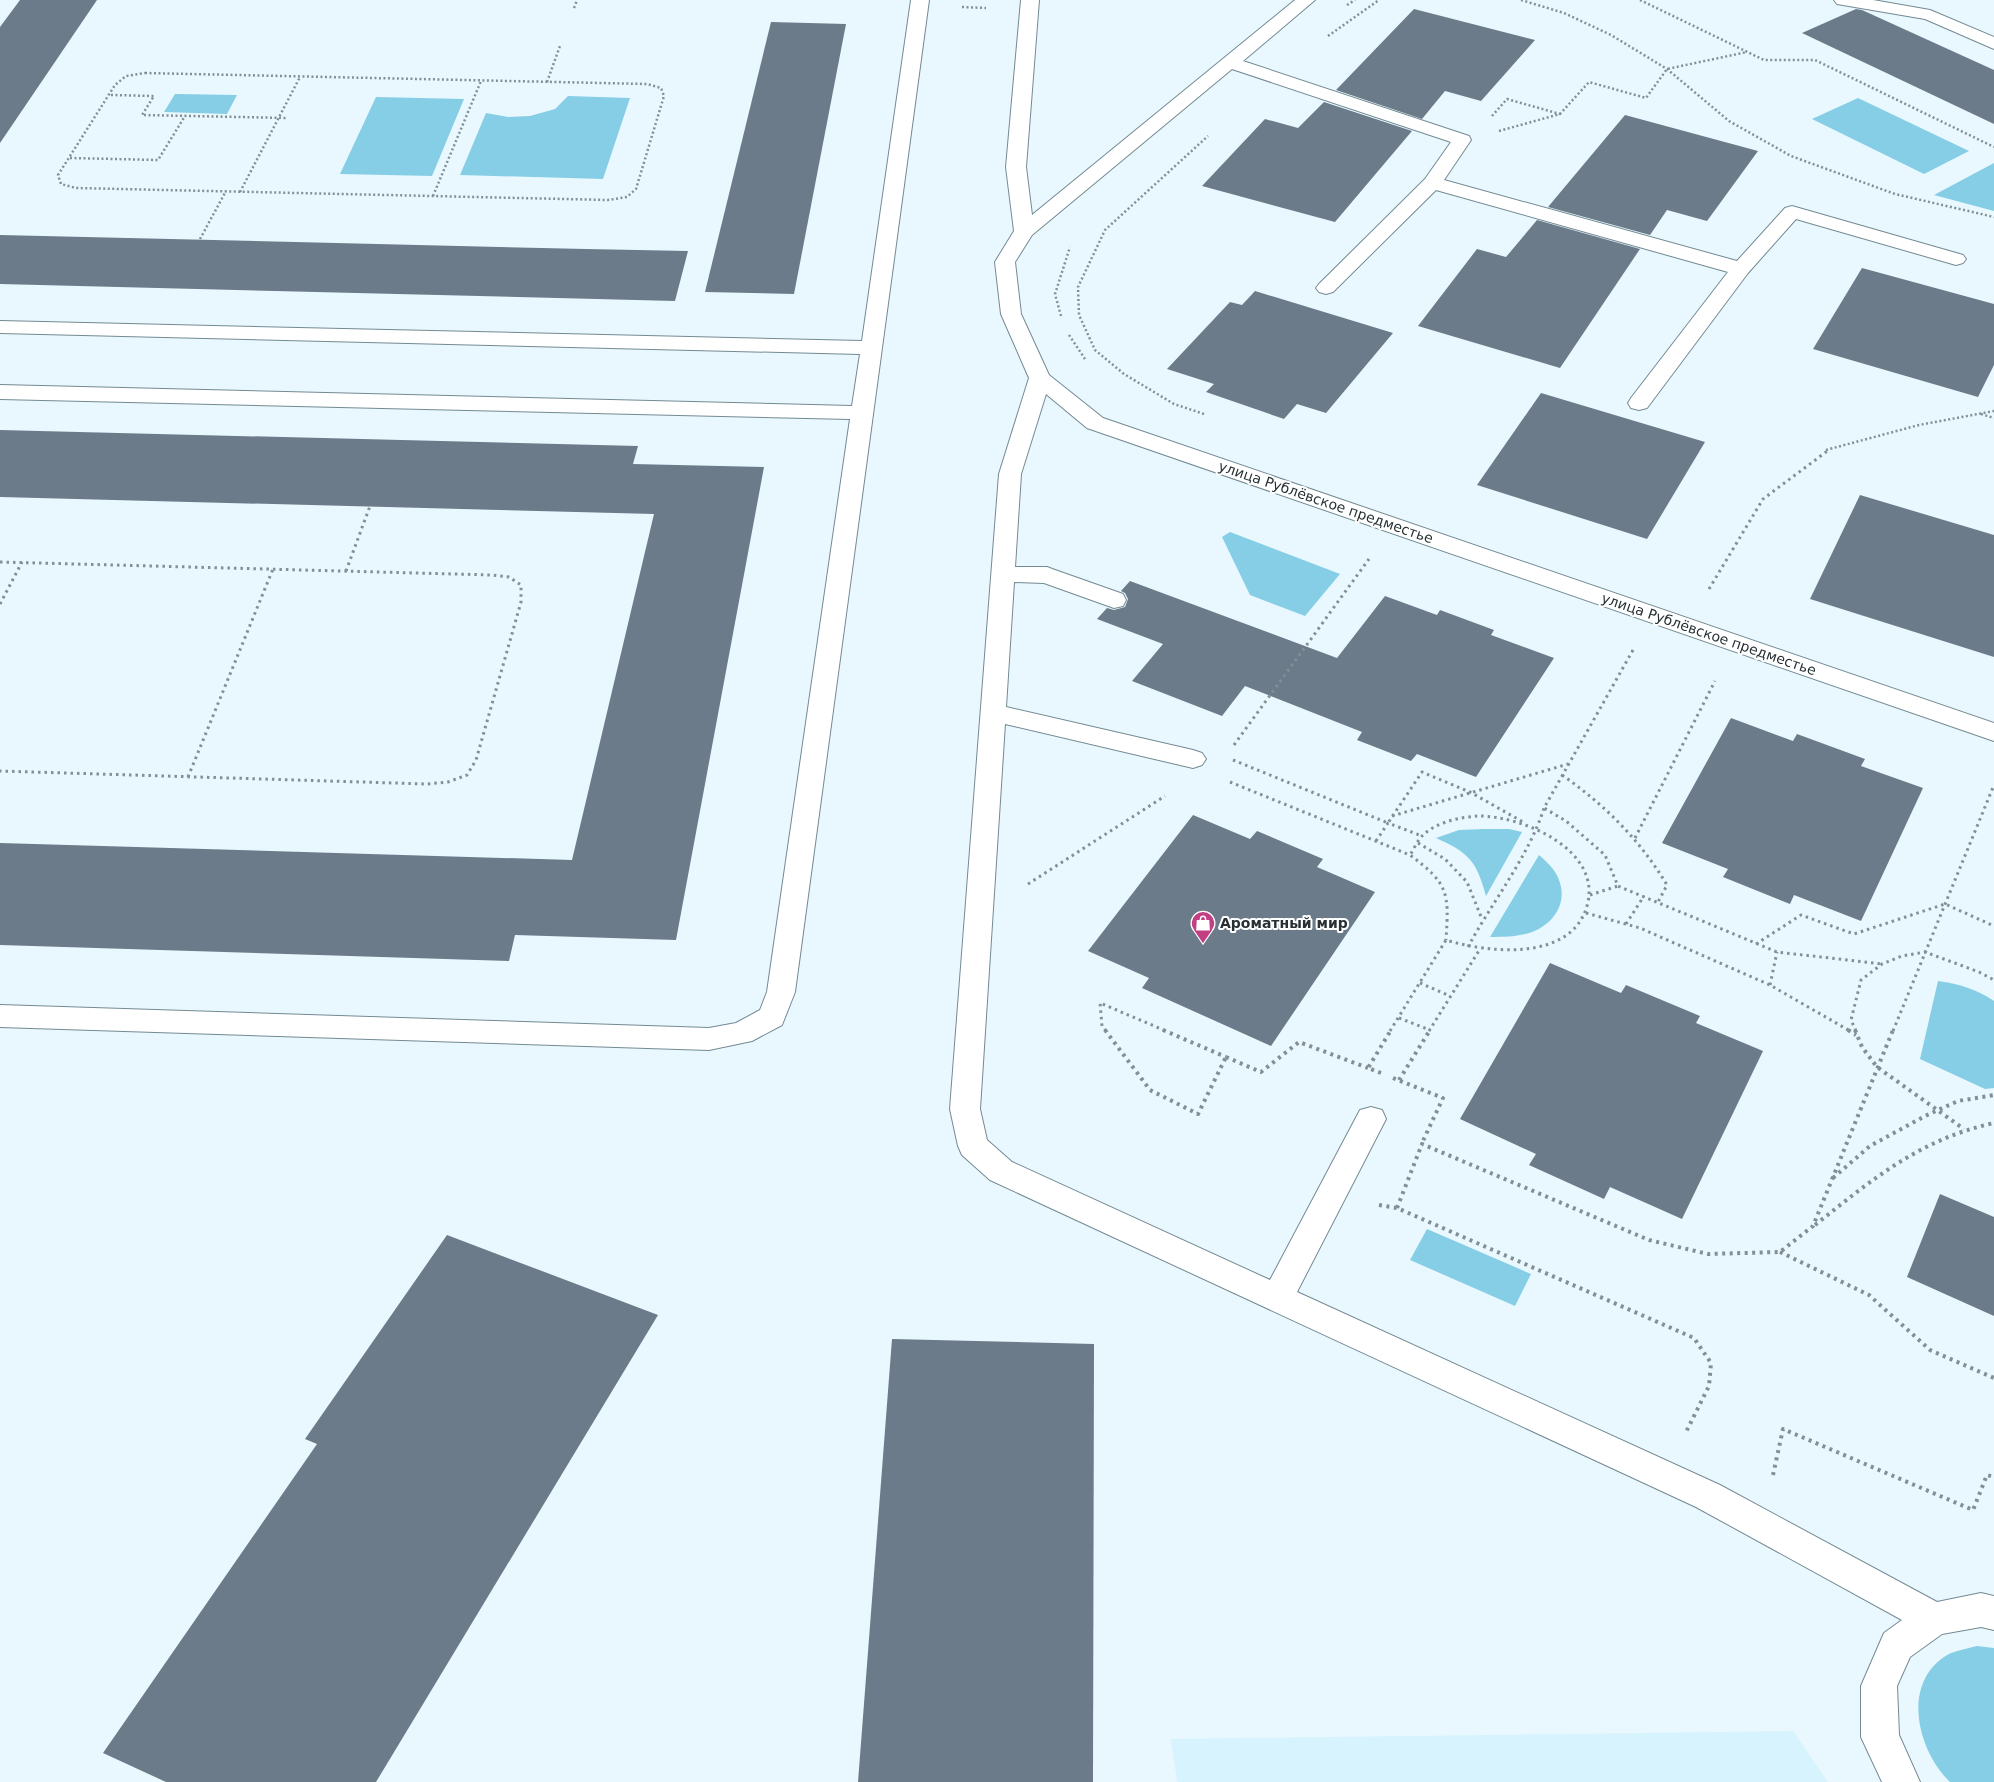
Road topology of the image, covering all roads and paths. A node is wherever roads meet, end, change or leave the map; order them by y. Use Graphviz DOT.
graph roads {
  1 [pos="577,0"];
  2 [pos="1306,0"];
  3 [pos="1379,0"];
  4 [pos="1521,0"];
  5 [pos="1640,0"];
  6 [pos="1843,0"];
  7 [pos="919,3"];
  8 [pos="1030,5"];
  9 [pos="574,8"];
  10 [pos="1994,44"];
  11 [pos="560,46"];
  12 [pos="1747,52"];
  13 [pos="1228,62"];
  14 [pos="1667,69"];
  15 [pos="300,77"];
  16 [pos="1270,77"];
  17 [pos="481,81"];
  18 [pos="547,82"];
  19 [pos="110,95"];
  20 [pos="185,116"];
  21 [pos="278,118"];
  22 [pos="288,118"];
  23 [pos="1208,135"];
  24 [pos="1462,140"];
  25 [pos="1994,147"];
  26 [pos="70,158"];
  27 [pos="1432,182"];
  28 [pos="226,191"];
  29 [pos="240,192"];
  30 [pos="433,196"];
  31 [pos="1994,217"];
  32 [pos="1024,231"];
  33 [pos="200,239"];
  34 [pos="1071,245"];
  35 [pos="1956,259"];
  36 [pos="1741,270"];
  37 [pos="1060,277"];
  38 [pos="1326,288"];
  39 [pos="0,327"];
  40 [pos="872,348"];
  41 [pos="1040,378"];
  42 [pos="0,392"];
  43 [pos="1639,403"];
  44 [pos="1994,411"];
  45 [pos="1980,413"];
  46 [pos="862,414"];
  47 [pos="1212,417"];
  48 [pos="1994,418"];
  49 [pos="370,506"];
  50 [pos="1370,557"];
  51 [pos="0,562"];
  52 [pos="22,562"];
  53 [pos="273,569"];
  54 [pos="346,572"];
  55 [pos="1002,574"];
  56 [pos="1709,589"];
  57 [pos="1718,592"];
  58 [pos="1706,594"];
  59 [pos="1114,600"];
  60 [pos="0,604"];
  61 [pos="1638,642"];
  62 [pos="1716,678"];
  63 [pos="993,713"];
  64 [pos="1994,732"];
  65 [pos="1231,749"];
  66 [pos="1225,757"];
  67 [pos="1193,758"];
  68 [pos="1568,764"];
  69 [pos="0,771"];
  70 [pos="1562,775"];
  71 [pos="188,777"];
  72 [pos="1222,779"];
  73 [pos="1994,786"];
  74 [pos="1470,792"];
  75 [pos="1166,795"];
  76 [pos="1544,808"];
  77 [pos="1392,816"];
  78 [pos="1388,823"];
  79 [pos="1528,825"];
  80 [pos="1537,830"];
  81 [pos="1422,836"];
  82 [pos="1635,838"];
  83 [pos="1376,841"];
  84 [pos="1418,843"];
  85 [pos="1410,855"];
  86 [pos="1028,884"];
  87 [pos="1618,886"];
  88 [pos="1590,895"];
  89 [pos="1644,896"];
  90 [pos="1658,902"];
  91 [pos="1945,904"];
  92 [pos="1586,913"];
  93 [pos="1482,920"];
  94 [pos="1626,924"];
  95 [pos="1994,926"];
  96 [pos="1446,940"];
  97 [pos="1756,944"];
  98 [pos="1468,947"];
  99 [pos="1480,949"];
  100 [pos="1777,952"];
  101 [pos="1925,952"];
  102 [pos="1882,964"];
  103 [pos="1994,980"];
  104 [pos="1420,983"];
  105 [pos="1770,986"];
  106 [pos="1450,996"];
  107 [pos="0,1016"];
  108 [pos="1398,1018"];
  109 [pos="1430,1030"];
  110 [pos="1857,1035"];
  111 [pos="1226,1057"];
  112 [pos="1877,1067"];
  113 [pos="1368,1068"];
  114 [pos="1384,1074"];
  115 [pos="1391,1077"];
  116 [pos="1399,1080"];
  117 [pos="1994,1095"];
  118 [pos="1938,1110"];
  119 [pos="1371,1119"];
  120 [pos="1994,1123"];
  121 [pos="1964,1130"];
  122 [pos="1422,1144"];
  123 [pos="1832,1178"];
  124 [pos="1377,1205"];
  125 [pos="1398,1208"];
  126 [pos="1813,1226"];
  127 [pos="1780,1252"];
  128 [pos="1277,1298"];
  129 [pos="1994,1378"];
  130 [pos="1686,1432"];
  131 [pos="1994,1477"];
  132 [pos="1772,1482"];
  133 [pos="1994,1613"];
  134 [pos="1934,1619"];
  135 [pos="1901,1782"];
  1 -- 9 [label="path"];
  2 -- 13 [label="street, улица Рублёвское предместье"];
  3 -- 16 [label="path"];
  4 -- 14 [label="path"];
  5 -- 12 [label="path"];
  6 -- 10 [label="street"];
  7 -- 8 [label="path"];
  7 -- 40 [label="street"];
  8 -- 32 [label="street"];
  11 -- 18 [label="path"];
  12 -- 14 [label="path"];
  12 -- 25 [label="path"];
  13 -- 16 [label="street"];
  13 -- 32 [label="street, улица Рублёвское предместье"];
  14 -- 24 [label="path"];
  14 -- 31 [label="path"];
  15 -- 17 [label="path"];
  15 -- 19 [label="path"];
  15 -- 21 [label="path"];
  16 -- 24 [label="street"];
  17 -- 18 [label="path"];
  17 -- 30 [label="path"];
  18 -- 30 [label="path"];
  19 -- 20 [label="path"];
  19 -- 26 [label="path"];
  20 -- 21 [label="path"];
  20 -- 26 [label="path"];
  21 -- 22 [label="path"];
  21 -- 29 [label="path"];
  23 -- 47 [label="path"];
  24 -- 27 [label="street"];
  26 -- 28 [label="path"];
  27 -- 36 [label="street"];
  27 -- 38 [label="street"];
  28 -- 29 [label="path"];
  28 -- 33 [label="path"];
  29 -- 30 [label="path"];
  32 -- 41 [label="street, улица Рублёвское предместье"];
  34 -- 37 [label="path"];
  35 -- 36 [label="street"];
  36 -- 43 [label="street"];
  39 -- 40 [label="street"];
  40 -- 46 [label="street"];
  41 -- 55 [label="street"];
  41 -- 64 [label="street, улица Рублёвское предместье"];
  42 -- 46 [label="street"];
  44 -- 45 [label="path"];
  45 -- 48 [label="path"];
  45 -- 56 [label="path"];
  46 -- 107 [label="street"];
  49 -- 54 [label="path"];
  50 -- 65 [label="path"];
  51 -- 52 [label="path"];
  52 -- 53 [label="path"];
  52 -- 60 [label="path"];
  53 -- 54 [label="path"];
  53 -- 71 [label="path"];
  54 -- 71 [label="path"];
  55 -- 59 [label="street"];
  55 -- 63 [label="street"];
  56 -- 57 [label="path"];
  56 -- 58 [label="path"];
  61 -- 68 [label="path"];
  62 -- 82 [label="path"];
  63 -- 67 [label="street"];
  63 -- 128 [label="street"];
  66 -- 78 [label="path"];
  68 -- 70 [label="path"];
  68 -- 74 [label="path"];
  69 -- 71 [label="path"];
  70 -- 76 [label="path"];
  70 -- 82 [label="path"];
  72 -- 83 [label="path"];
  73 -- 91 [label="path"];
  74 -- 77 [label="path"];
  74 -- 77 [label="path"];
  74 -- 79 [label="path"];
  75 -- 86 [label="path"];
  76 -- 80 [label="path"];
  76 -- 87 [label="path"];
  77 -- 78 [label="path"];
  78 -- 81 [label="path"];
  78 -- 83 [label="path"];
  79 -- 80 [label="path"];
  79 -- 81 [label="path"];
  80 -- 88 [label="path"];
  80 -- 93 [label="path"];
  81 -- 84 [label="path"];
  82 -- 90 [label="path"];
  83 -- 85 [label="path"];
  84 -- 85 [label="path"];
  84 -- 93 [label="path"];
  85 -- 96 [label="path"];
  87 -- 88 [label="path"];
  87 -- 89 [label="path"];
  88 -- 92 [label="path"];
  89 -- 90 [label="path"];
  89 -- 94 [label="path"];
  90 -- 97 [label="path"];
  91 -- 95 [label="path"];
  91 -- 97 [label="path"];
  91 -- 101 [label="path"];
  92 -- 94 [label="path"];
  92 -- 99 [label="path"];
  93 -- 98 [label="path"];
  94 -- 105 [label="path"];
  96 -- 98 [label="path"];
  96 -- 104 [label="path"];
  97 -- 100 [label="path"];
  98 -- 99 [label="path"];
  99 -- 106 [label="path"];
  100 -- 102 [label="path"];
  100 -- 105 [label="path"];
  101 -- 102 [label="path"];
  101 -- 103 [label="path"];
  101 -- 112 [label="path"];
  102 -- 110 [label="path"];
  104 -- 106 [label="path"];
  104 -- 108 [label="path"];
  105 -- 110 [label="path"];
  106 -- 109 [label="path"];
  108 -- 109 [label="path"];
  108 -- 113 [label="path"];
  109 -- 116 [label="path"];
  110 -- 112 [label="path"];
  111 -- 111 [label="path"];
  111 -- 113 [label="path"];
  112 -- 118 [label="path"];
  112 -- 123 [label="path"];
  113 -- 114 [label="path"];
  115 -- 116 [label="path"];
  116 -- 122 [label="path"];
  117 -- 118 [label="path"];
  118 -- 121 [label="path"];
  118 -- 123 [label="path"];
  119 -- 128 [label="street"];
  120 -- 121 [label="path"];
  121 -- 126 [label="path"];
  122 -- 125 [label="path"];
  122 -- 127 [label="path"];
  123 -- 126 [label="path"];
  124 -- 125 [label="path"];
  125 -- 130 [label="path"];
  126 -- 127 [label="path"];
  127 -- 129 [label="path"];
  128 -- 134 [label="street"];
  131 -- 132 [label="path"];
  133 -- 134 [label="street"];
  134 -- 135 [label="street"];
}
